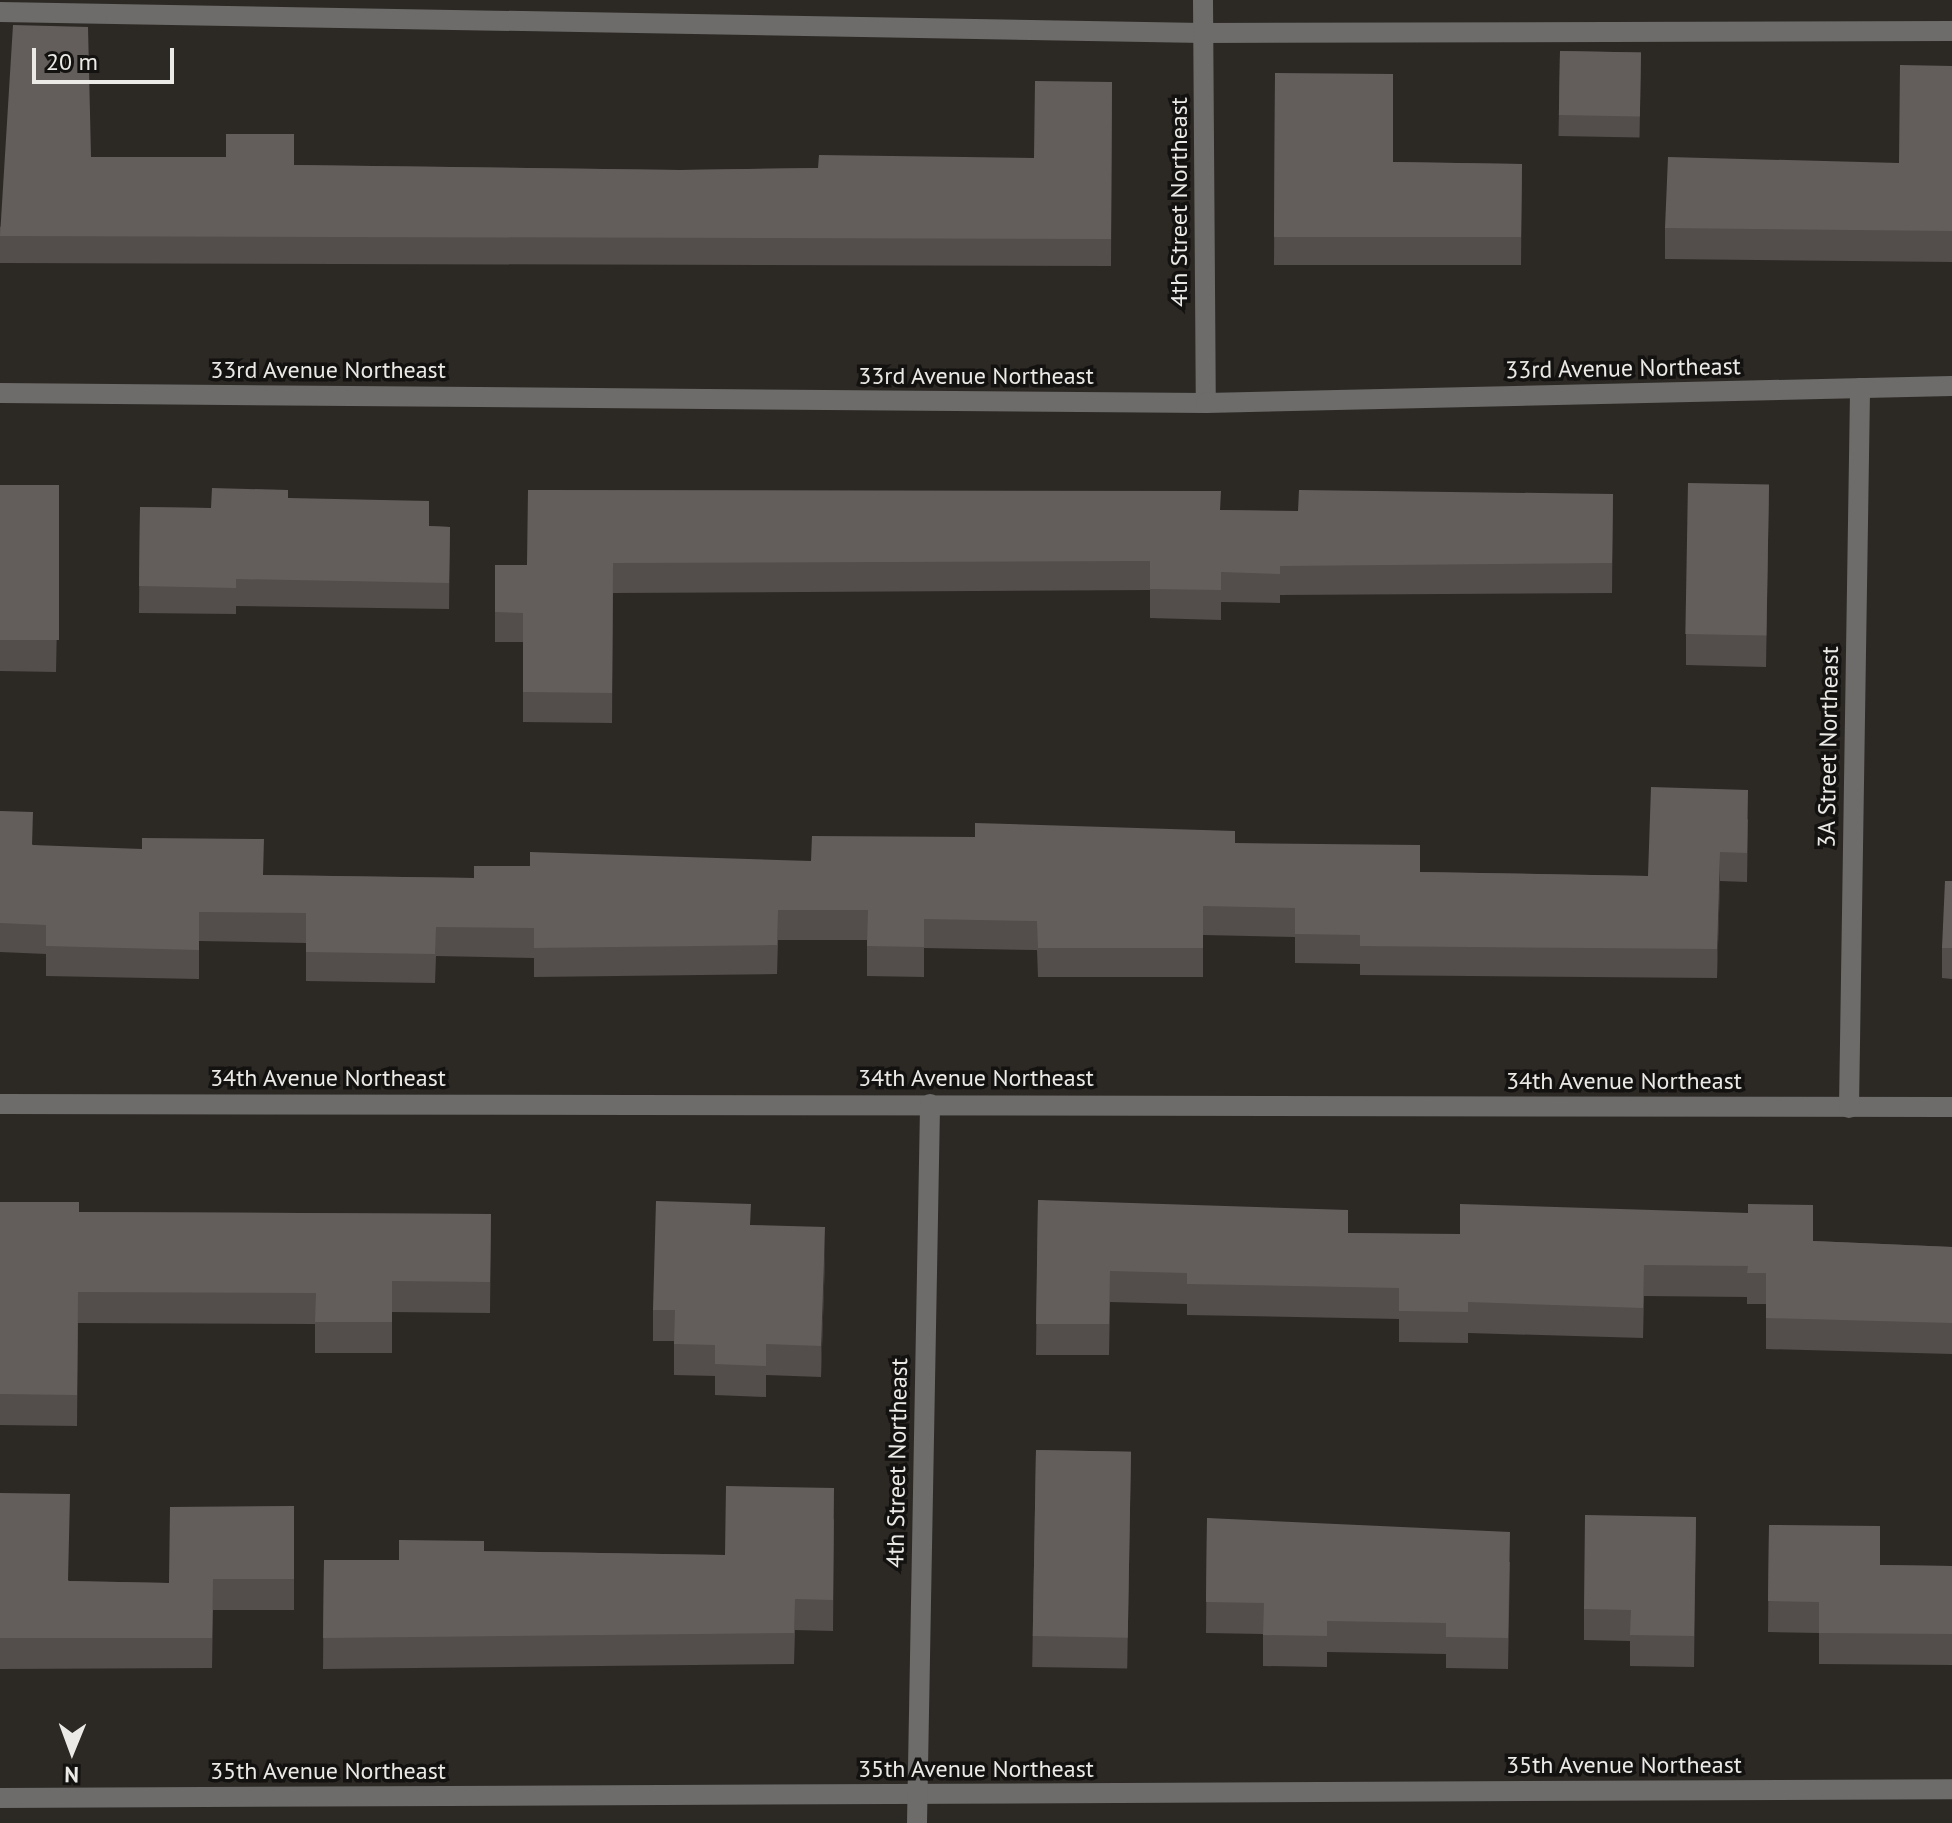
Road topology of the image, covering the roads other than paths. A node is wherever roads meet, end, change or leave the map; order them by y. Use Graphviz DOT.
graph roads {
  1 [pos="1203,0"];
  2 [pos="0,12"];
  3 [pos="1952,31"];
  4 [pos="1203,33"];
  5 [pos="1952,386"];
  6 [pos="1860,388"];
  7 [pos="0,393"];
  8 [pos="1206,403"];
  9 [pos="0,1104"];
  10 [pos="930,1104"];
  11 [pos="1952,1107"];
  12 [pos="1849,1108"];
  13 [pos="1952,1789"];
  14 [pos="917,1795"];
  15 [pos="0,1798"];
  16 [pos="917,1823"];
  1 -- 4 [label="street, 4th Street Northeast"];
  2 -- 4 [label="street"];
  3 -- 4 [label="street"];
  4 -- 8 [label="street, 4th Street Northeast"];
  5 -- 6 [label="street, 33rd Avenue Northeast"];
  6 -- 8 [label="street, 33rd Avenue Northeast"];
  6 -- 12 [label="street, 3A Street Northeast"];
  7 -- 8 [label="street, 33rd Avenue Northeast"];
  9 -- 10 [label="street, 34th Avenue Northeast"];
  10 -- 12 [label="street, 34th Avenue Northeast"];
  10 -- 14 [label="street, 4th Street Northeast"];
  11 -- 12 [label="street, 34th Avenue Northeast"];
  13 -- 14 [label="street, 35th Avenue Northeast"];
  14 -- 15 [label="street, 35th Avenue Northeast"];
  14 -- 16 [label="street, 4th Street Northeast"];
}
